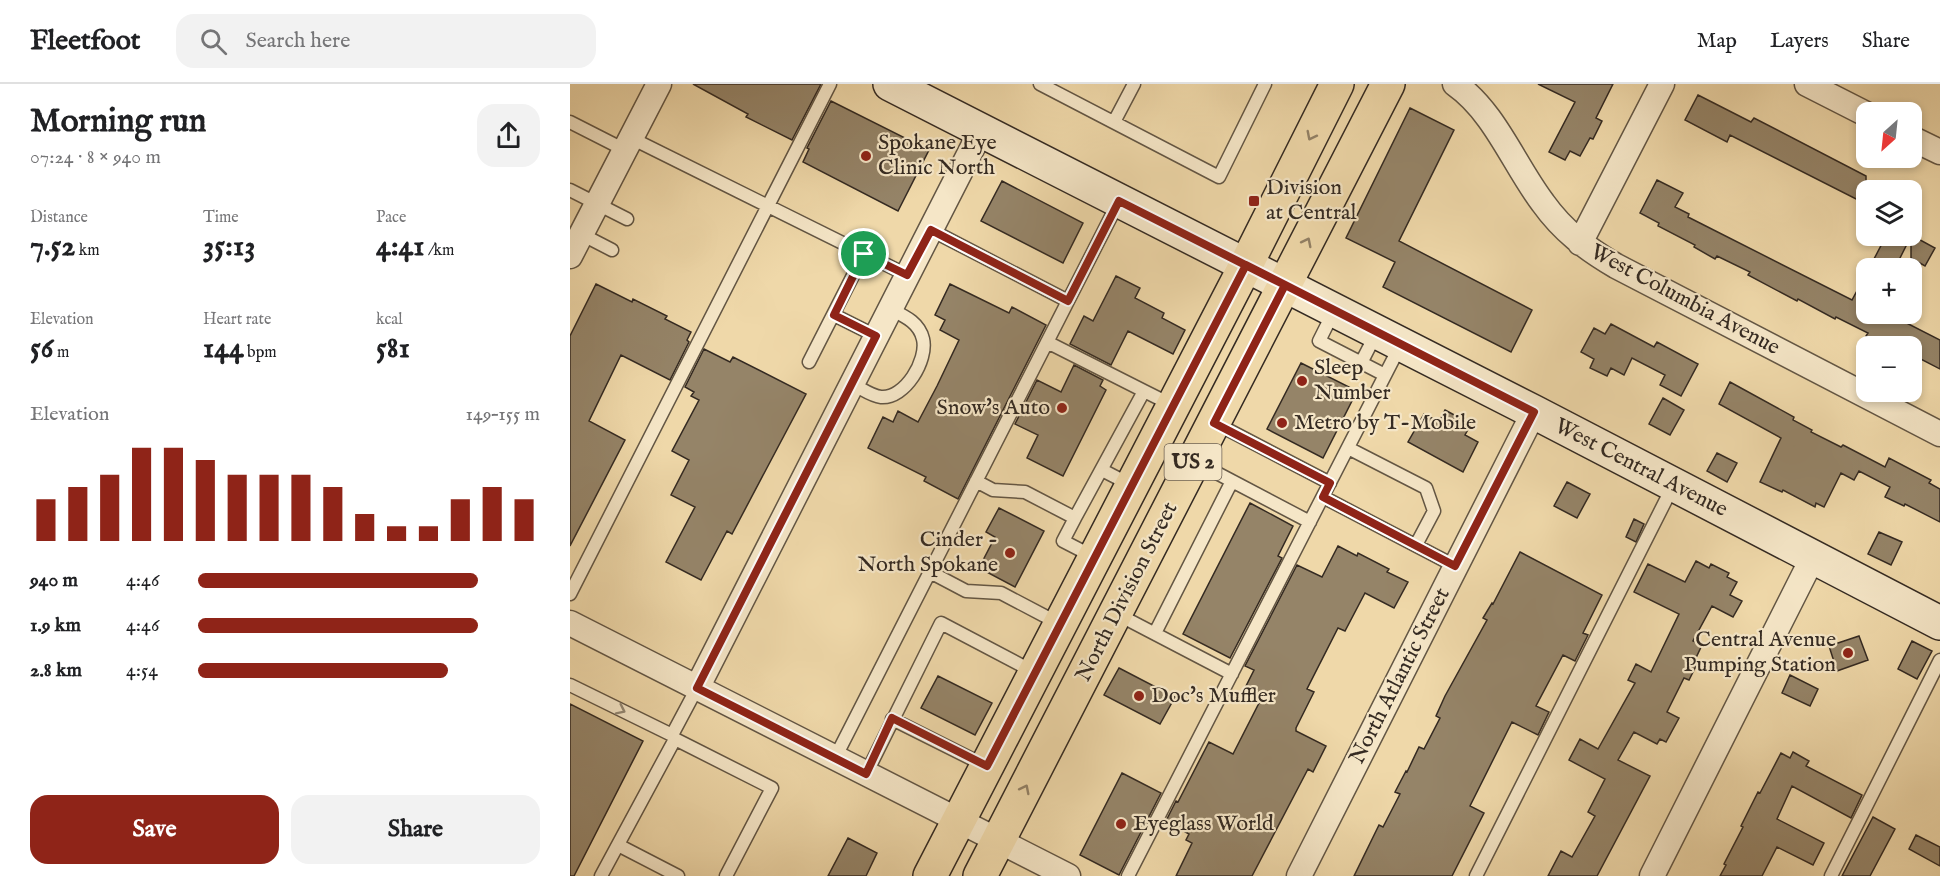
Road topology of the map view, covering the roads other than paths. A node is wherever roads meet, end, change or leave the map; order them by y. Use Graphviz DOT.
graph roads {
  1 [pos="659,84"];
  2 [pos="830,84"];
  3 [pos="890,84"];
  4 [pos="1040,84"];
  5 [pos="1134,84"];
  6 [pos="1265,84"];
  7 [pos="1337,84"];
  8 [pos="1388,84"];
  9 [pos="1455,84"];
  10 [pos="1662,84"];
  11 [pos="1807,84"];
  12 [pos="1856,109"];
  13 [pos="570,122"];
  14 [pos="1114,122"];
  15 [pos="981,131"];
  16 [pos="1922,143"];
  17 [pos="628,144"];
  18 [pos="1940,152"];
  19 [pos="570,190"];
  20 [pos="1119,201"];
  21 [pos="597,204"];
  22 [pos="768,206"];
  23 [pos="627,219"];
  24 [pos="931,230"];
  25 [pos="581,234"];
  26 [pos="1580,243"];
  27 [pos="612,250"];
  28 [pos="864,254"];
  29 [pos="570,256"];
  30 [pos="1246,265"];
  31 [pos="907,275"];
  32 [pos="1285,285"];
  33 [pos="1068,301"];
  34 [pos="890,309"];
  35 [pos="1334,310"];
  36 [pos="834,315"];
  37 [pos="876,336"];
  38 [pos="1389,338"];
  39 [pos="1047,342"];
  40 [pos="809,362"];
  41 [pos="1361,363"];
  42 [pos="1384,375"];
  43 [pos="852,384"];
  44 [pos="1144,391"];
  45 [pos="1173,405"];
  46 [pos="1534,412"];
  47 [pos="1214,423"];
  48 [pos="1940,434"];
  49 [pos="1348,448"];
  50 [pos="1194,461"];
  51 [pos="1102,470"];
  52 [pos="976,481"];
  53 [pos="1233,482"];
  54 [pos="1330,483"];
  55 [pos="1674,485"];
  56 [pos="1132,486"];
  57 [pos="1323,497"];
  58 [pos="1075,518"];
  59 [pos="1310,522"];
  60 [pos="1416,545"];
  61 [pos="1813,557"];
  62 [pos="1095,558"];
  63 [pos="1455,566"];
  64 [pos="930,573"];
  65 [pos="570,594"];
  66 [pos="1116,613"];
  67 [pos="1940,622"];
  68 [pos="570,623"];
  69 [pos="1060,624"];
  70 [pos="1155,633"];
  71 [pos="1940,660"];
  72 [pos="1035,672"];
  73 [pos="1232,674"];
  74 [pos="570,685"];
  75 [pos="697,688"];
  76 [pos="892,718"];
  77 [pos="673,737"];
  78 [pos="836,758"];
  79 [pos="987,766"];
  80 [pos="866,774"];
  81 [pos="958,821"];
  82 [pos="998,840"];
  83 [pos="618,845"];
  84 [pos="1056,873"];
  85 [pos="601,876"];
  86 [pos="678,876"];
  87 [pos="726,876"];
  88 [pos="930,876"];
  89 [pos="980,876"];
  90 [pos="1128,876"];
  91 [pos="1299,876"];
  92 [pos="1476,876"];
  93 [pos="1652,876"];
  94 [pos="1831,876"];
  1 -- 17 [label="street"];
  2 -- 22 [label="lane"];
  3 -- 15 [label="street, West Central Avenue"];
  4 -- 14 [label="lane"];
  5 -- 14 [label="lane"];
  6 -- 14 [label="lane"];
  7 -- 30 [label="main road, North Division Street / US 2, one-way"];
  32 -- 8 [label="main road, North Division Street / US 2, one-way"];
  9 -- 26 [label="street, West Columbia Avenue"];
  10 -- 26 [label="street"];
  11 -- 12 [label="street"];
  13 -- 17 [label="lane"];
  15 -- 20 [label="street, West Central Avenue"];
  15 -- 24 [label="street"];
  16 -- 18 [label="street"];
  17 -- 21 [label="street"];
  17 -- 22 [label="lane"];
  19 -- 21 [label="lane"];
  20 -- 30 [label="street, West Central Avenue"];
  20 -- 33 [label="lane"];
  21 -- 23 [label="lane"];
  21 -- 25 [label="street"];
  22 -- 28 [label="lane"];
  22 -- 65 [label="lane"];
  24 -- 31 [label="street"];
  24 -- 33 [label="lane"];
  25 -- 27 [label="lane"];
  25 -- 29 [label="street"];
  26 -- 48 [label="street, West Columbia Avenue"];
  28 -- 31 [label="lane"];
  28 -- 36 [label="lane"];
  30 -- 32 [label="street, West Central Avenue"];
  30 -- 45 [label="main road, North Division Street / US 2"];
  31 -- 34 [label="street"];
  32 -- 35 [label="street, West Central Avenue"];
  32 -- 47 [label="main road, North Division Street / US 2"];
  33 -- 39 [label="lane"];
  34 -- 37 [label="street"];
  34 -- 43 [label="lane"];
  35 -- 38 [label="street, West Central Avenue"];
  35 -- 41 [label="lane"];
  36 -- 37 [label="lane"];
  36 -- 40 [label="lane"];
  37 -- 43 [label="street"];
  38 -- 41 [label="lane"];
  38 -- 42 [label="lane"];
  38 -- 46 [label="street, West Central Avenue"];
  39 -- 44 [label="lane"];
  39 -- 52 [label="lane"];
  41 -- 42 [label="lane"];
  42 -- 49 [label="lane"];
  43 -- 75 [label="street"];
  44 -- 45 [label="lane"];
  44 -- 51 [label="lane"];
  45 -- 56 [label="main road, North Division Street / US 2"];
  46 -- 55 [label="street, West Central Avenue"];
  46 -- 63 [label="street, North Atlantic Street"];
  47 -- 50 [label="main road, North Division Street / US 2"];
  47 -- 54 [label="lane"];
  49 -- 54 [label="lane"];
  49 -- 60 [label="lane"];
  50 -- 53 [label="lane"];
  50 -- 66 [label="main road, North Division Street / US 2"];
  51 -- 56 [label="lane"];
  51 -- 58 [label="lane"];
  52 -- 58 [label="lane"];
  52 -- 64 [label="lane"];
  53 -- 59 [label="lane"];
  53 -- 70 [label="lane"];
  54 -- 57 [label="lane"];
  55 -- 61 [label="street, West Central Avenue"];
  55 -- 92 [label="lane"];
  56 -- 62 [label="main road, North Division Street / US 2"];
  57 -- 59 [label="lane"];
  57 -- 60 [label="lane"];
  58 -- 62 [label="lane"];
  59 -- 73 [label="lane"];
  60 -- 63 [label="lane"];
  61 -- 67 [label="street, West Central Avenue"];
  61 -- 93 [label="street"];
  62 -- 69 [label="main road, North Division Street / US 2"];
  63 -- 91 [label="street, North Atlantic Street"];
  64 -- 69 [label="lane"];
  64 -- 78 [label="lane"];
  66 -- 70 [label="lane"];
  82 -- 66 [label="main road, North Division Street / US 2, one-way"];
  68 -- 75 [label="street"];
  69 -- 72 [label="main road, North Division Street / US 2"];
  70 -- 73 [label="lane"];
  71 -- 94 [label="lane"];
  72 -- 76 [label="lane"];
  72 -- 79 [label="main road, North Division Street / US 2"];
  73 -- 90 [label="lane"];
  74 -- 77 [label="lane, one-way"];
  75 -- 77 [label="lane"];
  75 -- 78 [label="street"];
  76 -- 79 [label="lane"];
  76 -- 80 [label="lane"];
  77 -- 83 [label="lane"];
  77 -- 87 [label="lane"];
  78 -- 80 [label="street"];
  79 -- 81 [label="main road, North Division Street / US 2"];
  80 -- 81 [label="street"];
  81 -- 82 [label="street"];
  81 -- 88 [label="main road, North Division Street / US 2"];
  82 -- 84 [label="street"];
  82 -- 89 [label="main road, North Division Street / US 2"];
  83 -- 85 [label="lane"];
  83 -- 86 [label="lane"];
}
